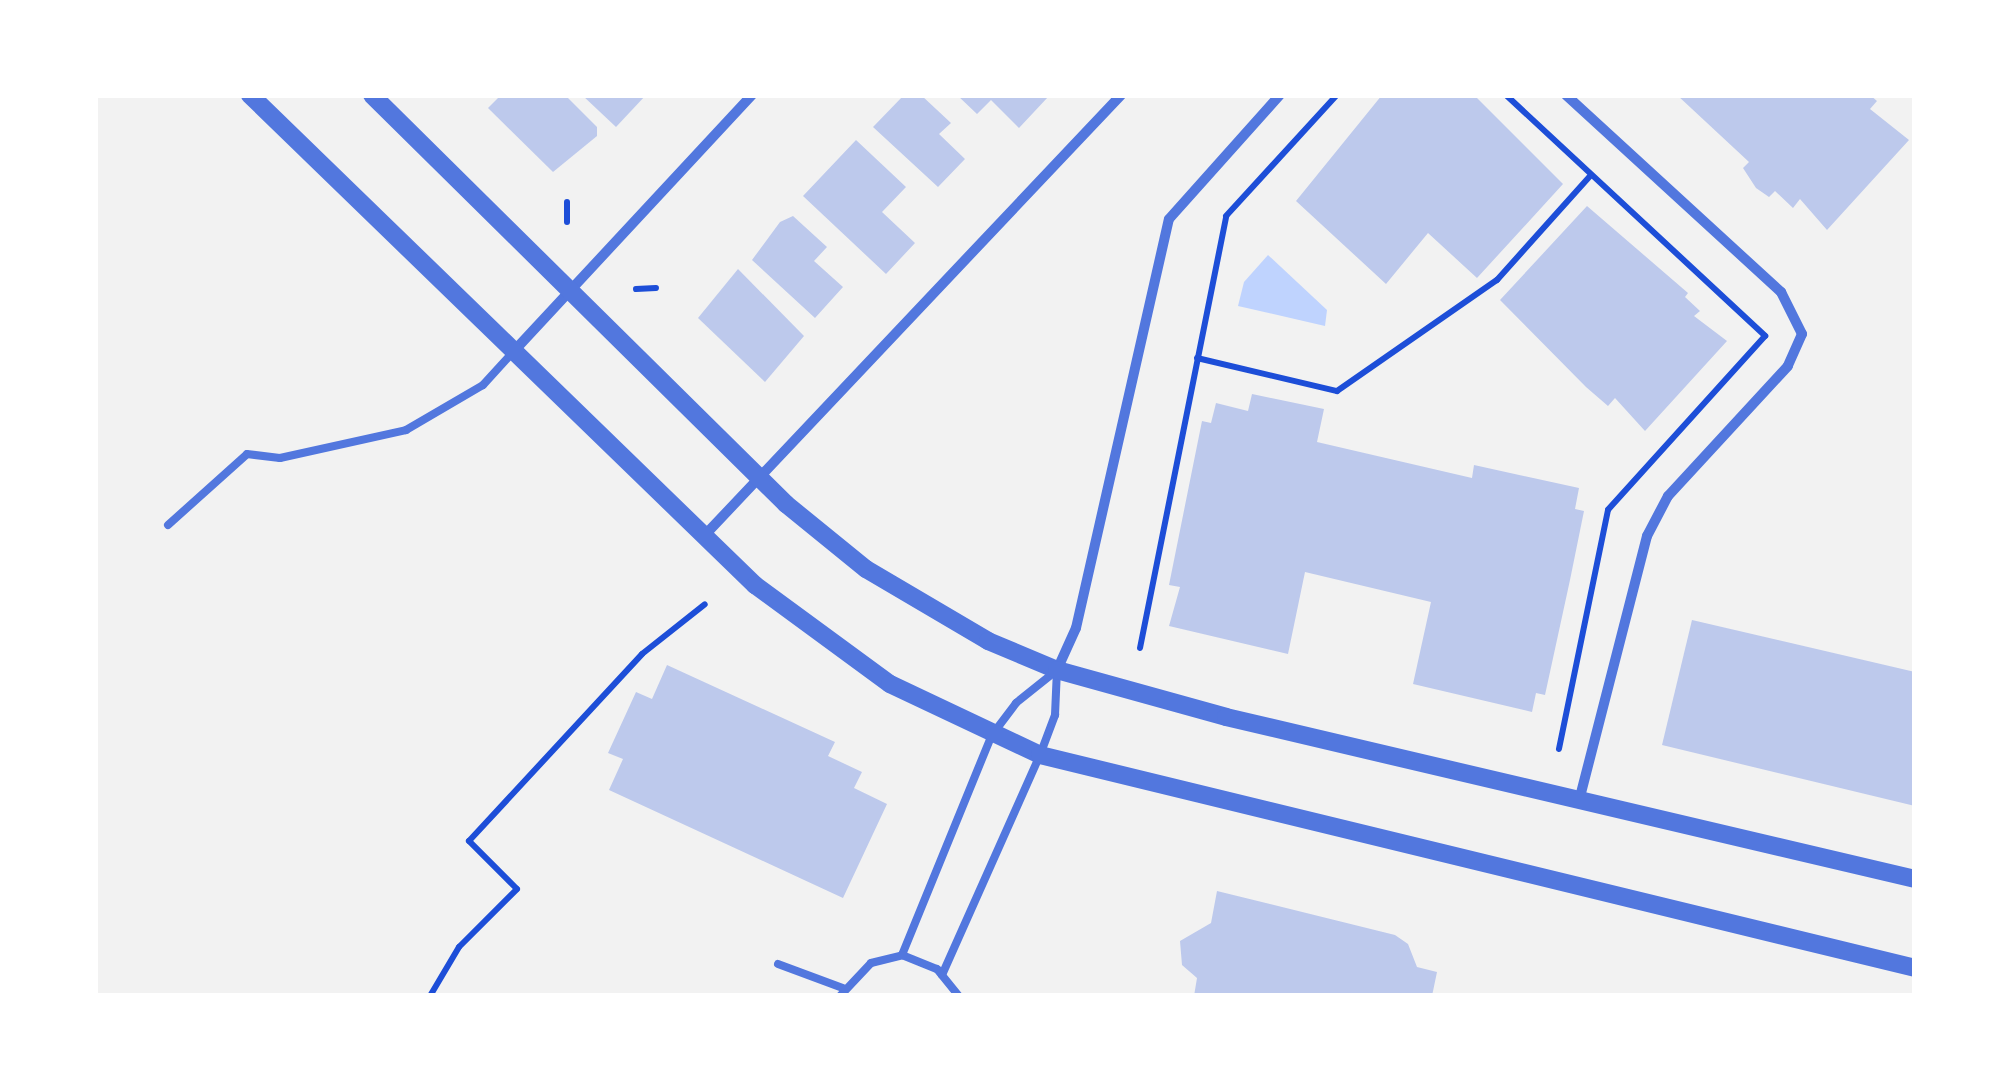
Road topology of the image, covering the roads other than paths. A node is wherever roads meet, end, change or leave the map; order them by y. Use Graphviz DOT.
graph roads {
  1 [pos="250,95"];
  2 [pos="372,95"];
  3 [pos="752,95"];
  4 [pos="1122,95"];
  5 [pos="1280,95"];
  6 [pos="1566,95"];
  7 [pos="571,289"];
  8 [pos="514,351"];
  9 [pos="760,477"];
  10 [pos="168,525"];
  11 [pos="704,536"];
  12 [pos="1057,670"];
  13 [pos="992,735"];
  14 [pos="1040,755"];
  15 [pos="1580,797"];
  16 [pos="1915,878"];
  17 [pos="902,955"];
  18 [pos="778,964"];
  19 [pos="1915,968"];
  20 [pos="942,974"];
  21 [pos="841,992"];
  22 [pos="959,996"];
  1 -- 8 [label="street"];
  2 -- 7 [label="street"];
  3 -- 7 [label="street"];
  4 -- 9 [label="street"];
  5 -- 12 [label="street"];
  6 -- 15 [label="street"];
  7 -- 8 [label="street"];
  7 -- 9 [label="street"];
  8 -- 10 [label="lane"];
  8 -- 11 [label="street"];
  9 -- 11 [label="street"];
  9 -- 12 [label="street"];
  11 -- 13 [label="street"];
  12 -- 13 [label="lane"];
  12 -- 14 [label="lane"];
  12 -- 15 [label="street"];
  13 -- 14 [label="street"];
  13 -- 17 [label="lane"];
  14 -- 19 [label="street"];
  14 -- 20 [label="lane"];
  15 -- 16 [label="street"];
  17 -- 20 [label="lane"];
  17 -- 21 [label="lane"];
  18 -- 21 [label="lane"];
  20 -- 22 [label="lane"];
}
